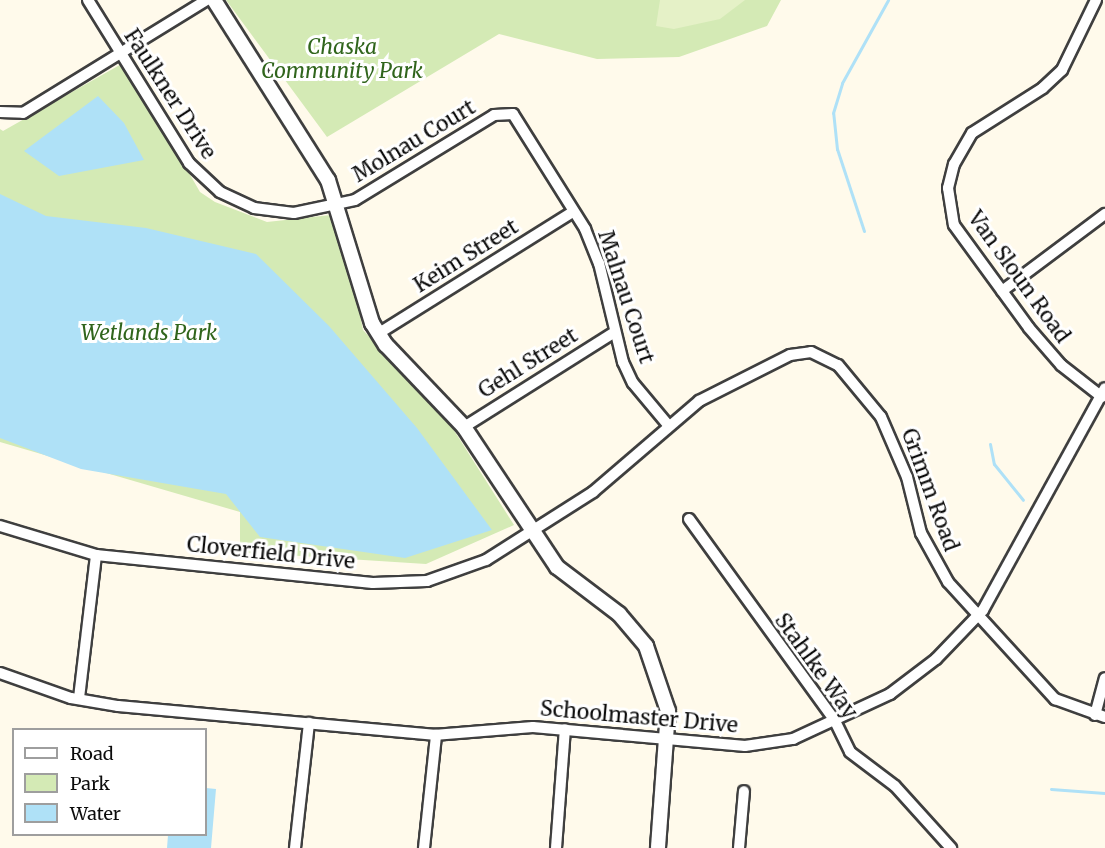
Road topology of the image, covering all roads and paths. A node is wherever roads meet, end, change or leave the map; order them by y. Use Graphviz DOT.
graph roads {
  1 [pos="88,0"];
  2 [pos="207,0"];
  3 [pos="214,0"];
  4 [pos="1096,0"];
  5 [pos="118,52"];
  6 [pos="515,109"];
  7 [pos="0,112"];
  8 [pos="337,206"];
  9 [pos="573,212"];
  10 [pos="1105,214"];
  11 [pos="1002,291"];
  12 [pos="379,333"];
  13 [pos="613,333"];
  14 [pos="1103,394"];
  15 [pos="669,426"];
  16 [pos="464,427"];
  17 [pos="689,519"];
  18 [pos="0,526"];
  19 [pos="530,531"];
  20 [pos="96,555"];
  21 [pos="977,616"];
  22 [pos="0,673"];
  23 [pos="1105,678"];
  24 [pos="79,698"];
  25 [pos="1100,716"];
  26 [pos="835,721"];
  27 [pos="309,723"];
  28 [pos="565,729"];
  29 [pos="436,735"];
  30 [pos="667,738"];
  31 [pos="744,791"];
  32 [pos="295,848"];
  33 [pos="424,848"];
  34 [pos="556,848"];
  35 [pos="658,848"];
  36 [pos="739,848"];
  37 [pos="951,848"];
  1 -- 5 [label="street, Faulkner Drive"];
  2 -- 5 [label="street"];
  3 -- 8 [label="street"];
  4 -- 11 [label="street, Van Sloun Road"];
  5 -- 7 [label="street"];
  5 -- 8 [label="street, Faulkner Drive"];
  6 -- 8 [label="street, Molnau Court"];
  6 -- 9 [label="street, Malnau Court"];
  8 -- 12 [label="street"];
  9 -- 12 [label="street, Keim Street"];
  9 -- 13 [label="street, Malnau Court"];
  10 -- 11 [label="street"];
  11 -- 14 [label="street, Van Sloun Road"];
  12 -- 16 [label="street"];
  13 -- 15 [label="street, Malnau Court"];
  13 -- 16 [label="street, Gehl Street"];
  14 -- 21 [label="street, Schoolmaster Drive"];
  15 -- 19 [label="street, Grimm Road"];
  15 -- 21 [label="street, Grimm Road"];
  16 -- 19 [label="street"];
  17 -- 26 [label="street, Stahlke Way"];
  18 -- 20 [label="street, Cloverfield Drive"];
  19 -- 20 [label="street, Cloverfield Drive"];
  19 -- 30 [label="street"];
  20 -- 24 [label="street"];
  21 -- 25 [label="street, Grimm Road"];
  21 -- 26 [label="street, Schoolmaster Drive"];
  22 -- 24 [label="street, Schoolmaster Drive"];
  23 -- 25 [label="street"];
  24 -- 27 [label="street, Schoolmaster Drive"];
  26 -- 30 [label="street, Schoolmaster Drive"];
  26 -- 37 [label="street, Stahlke Way"];
  27 -- 29 [label="street, Schoolmaster Drive"];
  27 -- 32 [label="street"];
  28 -- 29 [label="street, Schoolmaster Drive"];
  28 -- 30 [label="street, Schoolmaster Drive"];
  28 -- 34 [label="street"];
  29 -- 33 [label="street"];
  30 -- 35 [label="street"];
  31 -- 36 [label="street"];
}
